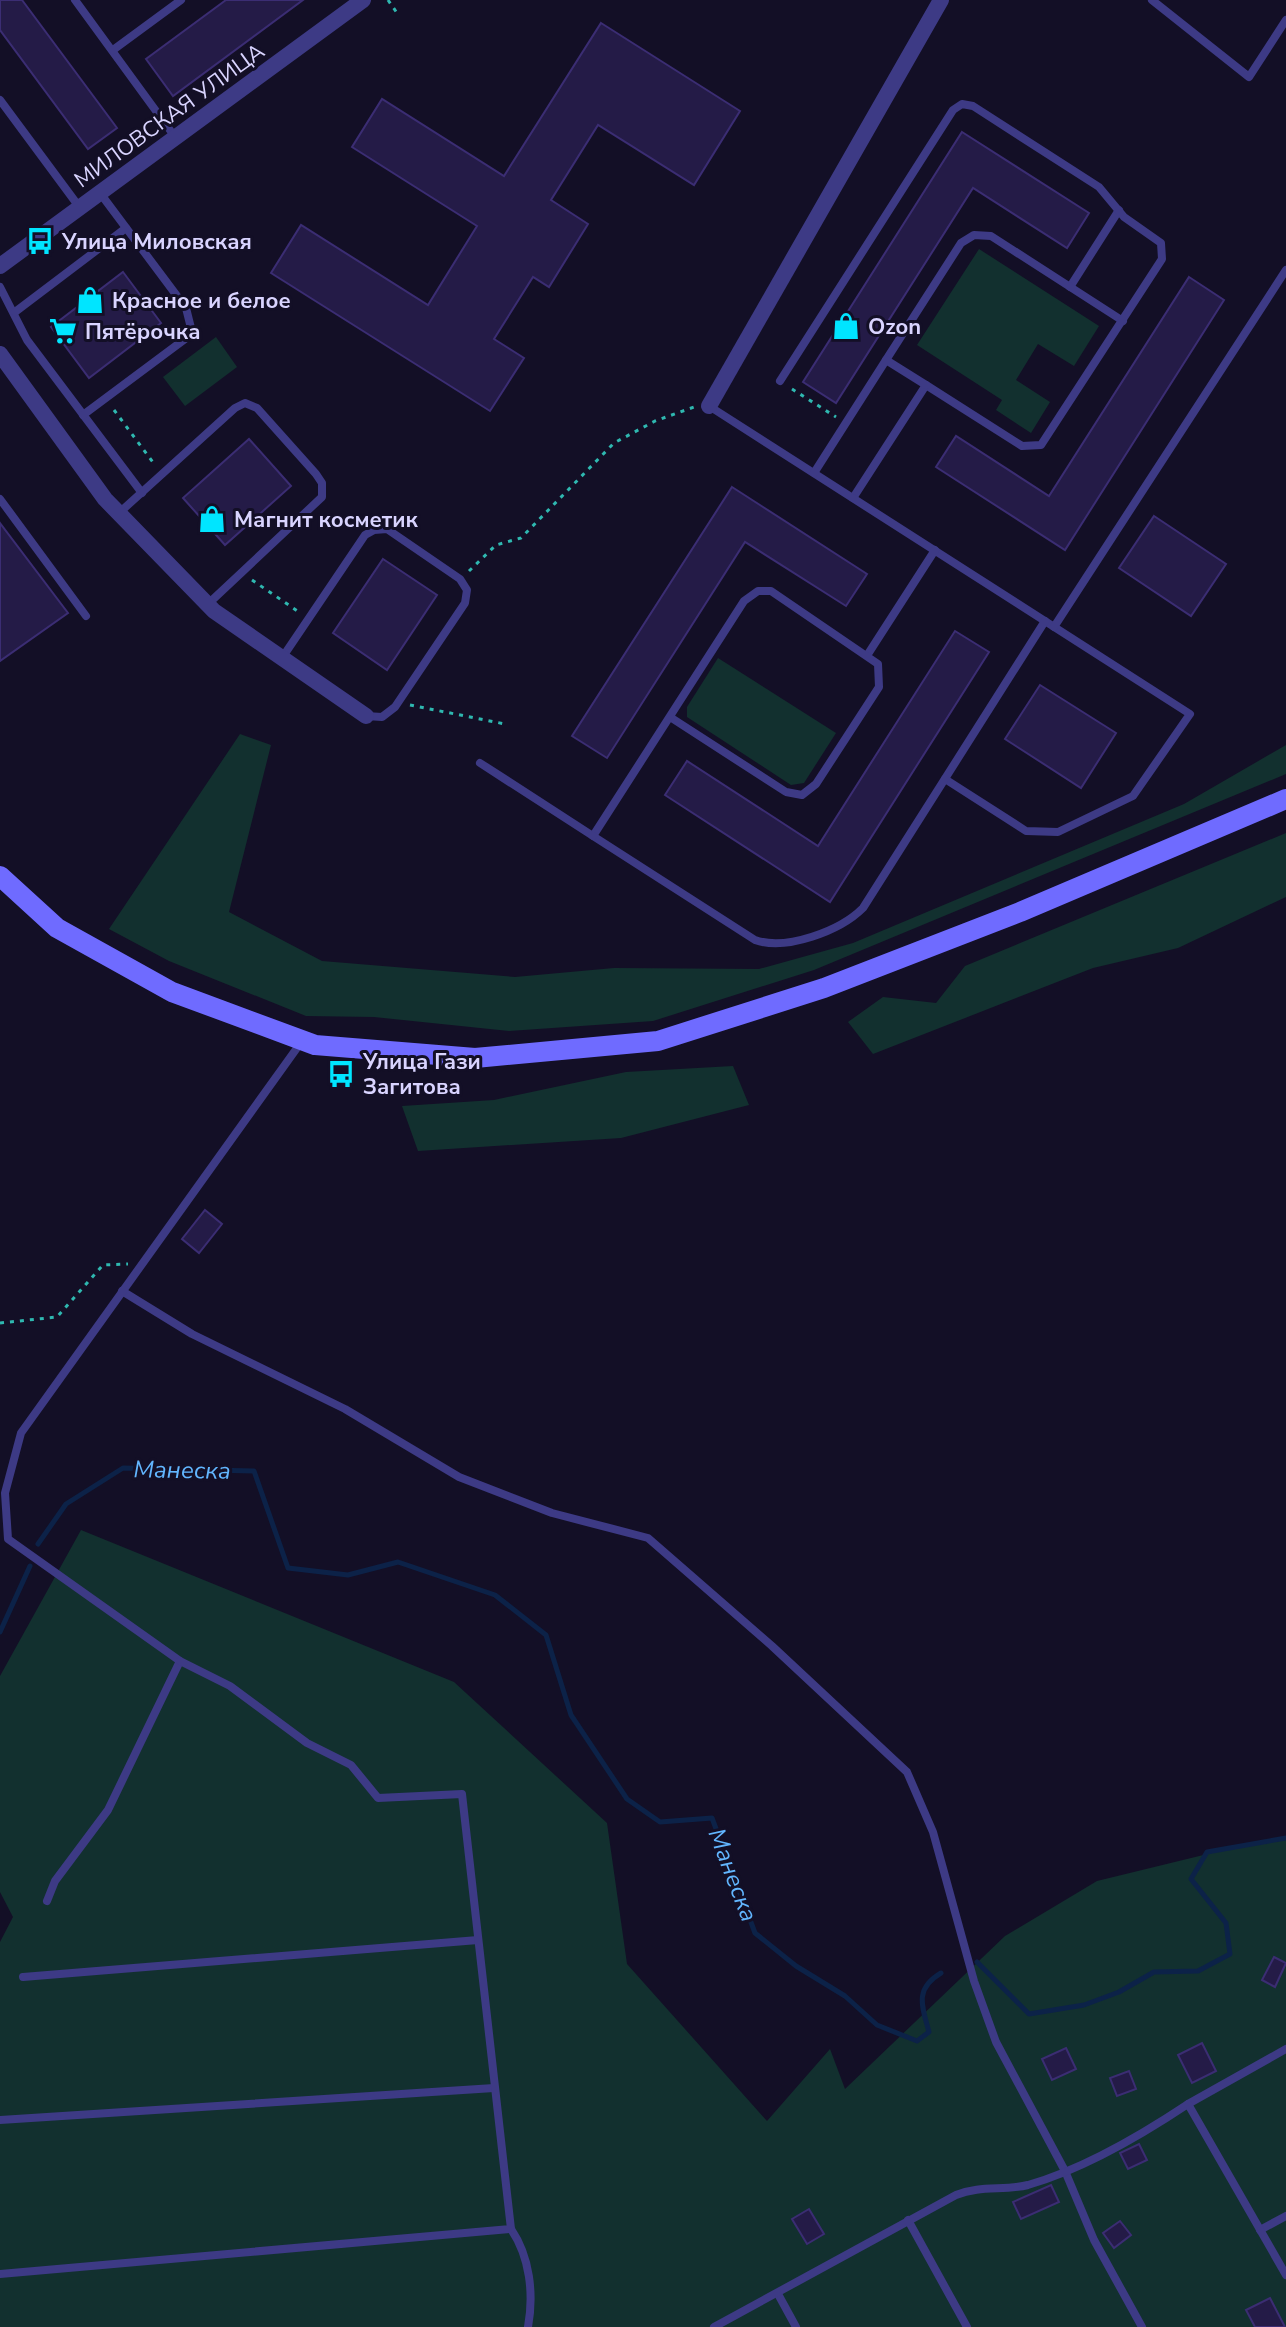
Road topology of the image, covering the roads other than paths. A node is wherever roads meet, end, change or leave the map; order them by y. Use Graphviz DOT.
graph roads {
  1 [pos="75,0"];
  2 [pos="181,0"];
  3 [pos="363,0"];
  4 [pos="941,0"];
  5 [pos="1152,0"];
  6 [pos="1286,20"];
  7 [pos="113,50"];
  8 [pos="0,100"];
  9 [pos="176,137"];
  10 [pos="100,193"];
  11 [pos="80,208"];
  12 [pos="1119,210"];
  13 [pos="126,228"];
  14 [pos="0,266"];
  15 [pos="1286,270"];
  16 [pos="0,287"];
  17 [pos="1070,287"];
  18 [pos="15,312"];
  19 [pos="1123,321"];
  20 [pos="0,354"];
  21 [pos="886,360"];
  22 [pos="780,381"];
  23 [pos="926,385"];
  24 [pos="709,406"];
  25 [pos="83,415"];
  26 [pos="814,473"];
  27 [pos="142,493"];
  28 [pos="853,498"];
  29 [pos="0,499"];
  30 [pos="118,514"];
  31 [pos="935,550"];
  32 [pos="208,604"];
  33 [pos="86,616"];
  34 [pos="1045,621"];
  35 [pos="1054,627"];
  36 [pos="868,654"];
  37 [pos="282,659"];
  38 [pos="366,716"];
  39 [pos="670,717"];
  40 [pos="480,763"];
  41 [pos="945,779"];
  42 [pos="1286,799"];
  43 [pos="593,836"];
  44 [pos="0,876"];
  45 [pos="302,1041"];
  46 [pos="122,1291"];
  47 [pos="180,1661"];
  48 [pos="47,1901"];
  49 [pos="478,1940"];
  50 [pos="23,1977"];
  51 [pos="1286,2049"];
  52 [pos="494,2088"];
  53 [pos="1188,2104"];
  54 [pos="0,2120"];
  55 [pos="1065,2171"];
  56 [pos="1286,2216"];
  57 [pos="908,2220"];
  58 [pos="511,2229"];
  59 [pos="1260,2230"];
  60 [pos="0,2274"];
  61 [pos="1286,2275"];
  62 [pos="778,2294"];
  63 [pos="528,2327"];
  64 [pos="714,2327"];
  65 [pos="796,2327"];
  66 [pos="967,2327"];
  67 [pos="1142,2327"];
  1 -- 7 [label="lane"];
  2 -- 7 [label="lane"];
  3 -- 9 [label="street, МИЛОВСКАЯ УЛИЦА"];
  4 -- 24 [label="street"];
  5 -- 6 [label="lane"];
  7 -- 9 [label="lane"];
  8 -- 11 [label="lane"];
  9 -- 10 [label="street, МИЛОВСКАЯ УЛИЦА"];
  10 -- 11 [label="street, МИЛОВСКАЯ УЛИЦА"];
  10 -- 13 [label="lane"];
  11 -- 14 [label="street, МИЛОВСКАЯ УЛИЦА"];
  12 -- 17 [label="lane"];
  12 -- 19 [label="lane"];
  12 -- 22 [label="lane"];
  13 -- 18 [label="lane"];
  13 -- 25 [label="lane"];
  15 -- 35 [label="lane"];
  16 -- 18 [label="lane"];
  17 -- 19 [label="lane"];
  17 -- 21 [label="lane"];
  18 -- 25 [label="lane"];
  19 -- 23 [label="lane"];
  20 -- 30 [label="street"];
  21 -- 23 [label="lane"];
  21 -- 26 [label="lane"];
  23 -- 28 [label="lane"];
  24 -- 26 [label="lane"];
  25 -- 27 [label="lane"];
  26 -- 28 [label="lane"];
  27 -- 30 [label="lane"];
  27 -- 32 [label="lane"];
  28 -- 31 [label="lane"];
  29 -- 33 [label="lane"];
  30 -- 32 [label="street"];
  31 -- 34 [label="lane"];
  31 -- 36 [label="lane"];
  32 -- 37 [label="street"];
  34 -- 35 [label="lane"];
  34 -- 41 [label="lane"];
  35 -- 41 [label="lane"];
  36 -- 39 [label="lane"];
  36 -- 39 [label="lane"];
  37 -- 38 [label="street"];
  37 -- 38 [label="lane"];
  39 -- 43 [label="lane"];
  40 -- 43 [label="lane"];
  41 -- 43 [label="lane"];
  42 -- 45 [label="main road"];
  44 -- 45 [label="main road"];
  45 -- 46 [label="lane"];
  46 -- 47 [label="lane"];
  46 -- 55 [label="lane"];
  47 -- 48 [label="lane"];
  47 -- 49 [label="lane"];
  49 -- 50 [label="lane"];
  49 -- 52 [label="lane"];
  51 -- 53 [label="lane"];
  52 -- 54 [label="lane"];
  52 -- 58 [label="lane"];
  53 -- 55 [label="lane"];
  53 -- 59 [label="lane"];
  55 -- 57 [label="lane"];
  55 -- 67 [label="lane"];
  56 -- 59 [label="lane"];
  57 -- 62 [label="lane"];
  57 -- 66 [label="lane"];
  58 -- 60 [label="lane"];
  58 -- 63 [label="lane"];
  59 -- 61 [label="lane"];
  62 -- 64 [label="lane"];
  62 -- 65 [label="lane"];
}
